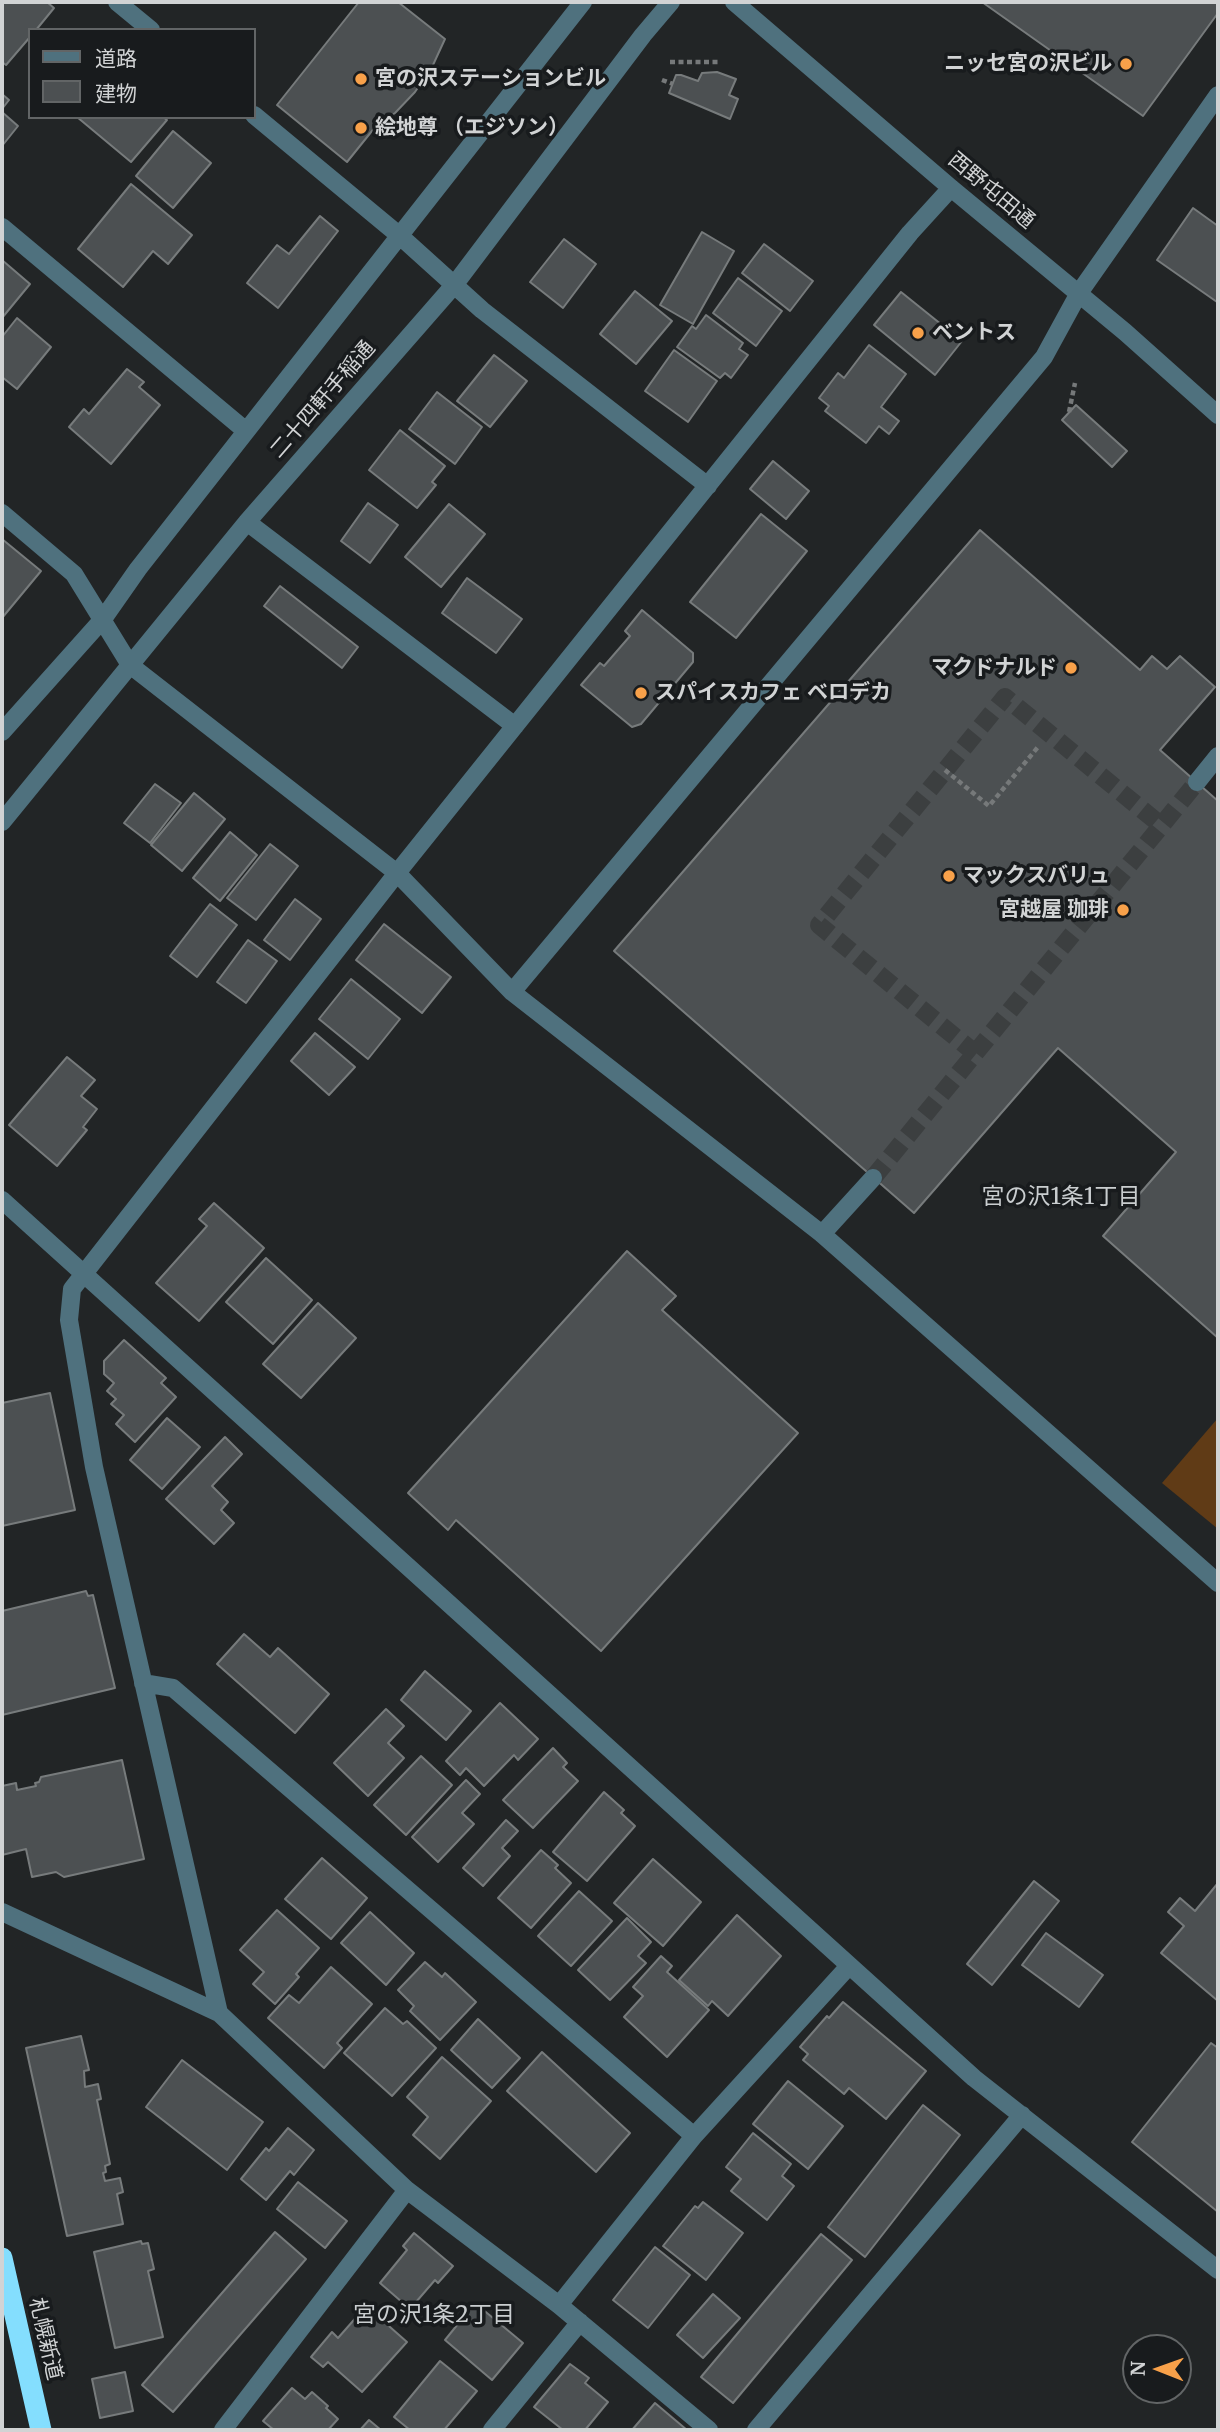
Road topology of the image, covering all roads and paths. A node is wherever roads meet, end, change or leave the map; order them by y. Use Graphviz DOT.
graph roads {
  1 [pos="117,2"];
  2 [pos="583,2"];
  3 [pos="671,2"];
  4 [pos="734,2"];
  5 [pos="149,28"];
  6 [pos="670,62"];
  7 [pos="720,62"];
  8 [pos="662,80"];
  9 [pos="673,84"];
  10 [pos="1218,95"];
  11 [pos="256,117"];
  12 [pos="951,188"];
  13 [pos="2,227"];
  14 [pos="400,236"];
  15 [pos="456,284"];
  16 [pos="1079,293"];
  17 [pos="1075,383"];
  18 [pos="1069,412"];
  19 [pos="1218,415"];
  20 [pos="246,431"];
  21 [pos="708,486"];
  22 [pos="2,513"];
  23 [pos="247,522"];
  24 [pos="103,619"];
  25 [pos="130,665"];
  26 [pos="515,726"];
  27 [pos="2,732"];
  28 [pos="1038,747"];
  29 [pos="1218,756"];
  30 [pos="945,770"];
  31 [pos="1196,782"];
  32 [pos="2,822"];
  33 [pos="397,873"];
  34 [pos="512,992"];
  35 [pos="873,1178"];
  36 [pos="2,1200"];
  37 [pos="822,1234"];
  38 [pos="84,1273"];
  39 [pos="1218,1583"];
  40 [pos="143,1683"];
  41 [pos="2,1912"];
  42 [pos="849,1966"];
  43 [pos="219,2013"];
  44 [pos="1022,2115"];
  45 [pos="694,2136"];
  46 [pos="407,2190"];
  47 [pos="2,2258"];
  48 [pos="1218,2270"];
  49 [pos="559,2305"];
  50 [pos="580,2322"];
  51 [pos="41,2430"];
  52 [pos="223,2430"];
  53 [pos="492,2430"];
  54 [pos="709,2430"];
  55 [pos="756,2430"];
  1 -- 5 [label="street"];
  2 -- 14 [label="street, 二十四軒手稲通"];
  3 -- 15 [label="street, 二十四軒手稲通"];
  4 -- 12 [label="street, 西野屯田通"];
  6 -- 7 [label="path"];
  8 -- 9 [label="path"];
  10 -- 16 [label="street"];
  11 -- 14 [label="street"];
  12 -- 16 [label="street, 西野屯田通"];
  12 -- 21 [label="street"];
  13 -- 20 [label="street"];
  14 -- 15 [label="street"];
  14 -- 20 [label="street, 二十四軒手稲通"];
  15 -- 21 [label="street"];
  15 -- 23 [label="street, 二十四軒手稲通"];
  16 -- 19 [label="street, 西野屯田通"];
  16 -- 34 [label="street"];
  17 -- 18 [label="path"];
  20 -- 24 [label="street, 二十四軒手稲通"];
  21 -- 26 [label="street"];
  22 -- 24 [label="street"];
  23 -- 25 [label="street, 二十四軒手稲通"];
  23 -- 26 [label="street"];
  24 -- 25 [label="street"];
  24 -- 27 [label="street, 二十四軒手稲通"];
  25 -- 32 [label="street, 二十四軒手稲通"];
  25 -- 33 [label="street"];
  26 -- 33 [label="street"];
  28 -- 30 [label="path"];
  29 -- 31 [label="street"];
  33 -- 34 [label="street"];
  33 -- 38 [label="street"];
  34 -- 37 [label="street"];
  35 -- 37 [label="street"];
  36 -- 38 [label="street"];
  37 -- 39 [label="street"];
  38 -- 40 [label="street"];
  38 -- 42 [label="street"];
  40 -- 43 [label="street"];
  40 -- 45 [label="street"];
  41 -- 43 [label="street"];
  42 -- 44 [label="street"];
  42 -- 45 [label="street"];
  43 -- 46 [label="street"];
  44 -- 48 [label="street"];
  44 -- 55 [label="street"];
  45 -- 49 [label="street"];
  46 -- 49 [label="street"];
  46 -- 52 [label="street"];
  47 -- 51 [label="highway, 札幌新道"];
  49 -- 50 [label="street"];
  50 -- 53 [label="street"];
  50 -- 54 [label="street"];
}
